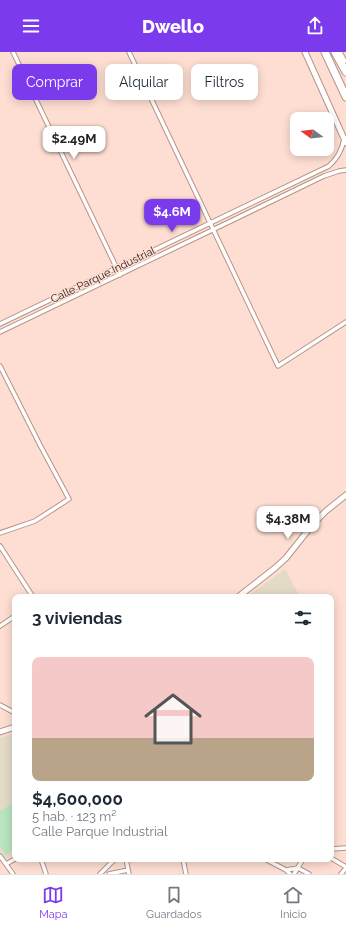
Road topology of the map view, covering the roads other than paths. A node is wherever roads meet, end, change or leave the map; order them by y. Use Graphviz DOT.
graph roads {
  1 [pos="13,52"];
  2 [pos="130,52"];
  3 [pos="305,52"];
  4 [pos="325,52"];
  5 [pos="335,52"];
  6 [pos="339,52"];
  7 [pos="346,66"];
  8 [pos="346,72"];
  9 [pos="346,97"];
  10 [pos="345,141"];
  11 [pos="321,169"];
  12 [pos="346,170"];
  13 [pos="324,176"];
  14 [pos="296,181"];
  15 [pos="299,189"];
  16 [pos="270,193"];
  17 [pos="273,200"];
  18 [pos="211,223"];
  19 [pos="214,229"];
  20 [pos="117,268"];
  21 [pos="120,275"];
  22 [pos="346,322"];
  23 [pos="0,324"];
  24 [pos="0,332"];
  25 [pos="0,366"];
  26 [pos="346,495"];
  27 [pos="0,534"];
  28 [pos="0,546"];
  29 [pos="30,594"];
  30 [pos="242,594"];
  31 [pos="12,618"];
  32 [pos="0,626"];
  33 [pos="0,705"];
  34 [pos="12,711"];
  35 [pos="12,728"];
  36 [pos="0,732"];
  37 [pos="346,848"];
  38 [pos="334,849"];
  39 [pos="0,856"];
  40 [pos="334,860"];
  41 [pos="12,861"];
  42 [pos="42,862"];
  43 [pos="112,862"];
  44 [pos="127,862"];
  45 [pos="184,862"];
  46 [pos="270,862"];
  47 [pos="301,862"];
  48 [pos="6,864"];
  49 [pos="346,867"];
  50 [pos="298,868"];
  51 [pos="286,870"];
  52 [pos="129,872"];
  53 [pos="13,874"];
  54 [pos="46,874"];
  55 [pos="100,874"];
  56 [pos="109,874"];
  57 [pos="186,874"];
  58 [pos="290,874"];
  59 [pos="294,874"];
  60 [pos="309,874"];
  61 [pos="341,874"];
  1 -- 20 [label="street"];
  2 -- 18 [label="street"];
  3 -- 10 [label="street"];
  4 -- 9 [label="highway"];
  5 -- 8 [label="highway"];
  6 -- 7 [label="street"];
  10 -- 11 [label="street, Calle Parque Industrial"];
  11 -- 13 [label="street"];
  11 -- 14 [label="street, Calle Parque Industrial"];
  12 -- 13 [label="street"];
  13 -- 15 [label="street"];
  14 -- 15 [label="street"];
  14 -- 16 [label="street, Calle Parque Industrial"];
  15 -- 17 [label="street"];
  16 -- 17 [label="street"];
  16 -- 18 [label="street, Calle Parque Industrial"];
  17 -- 19 [label="street"];
  18 -- 19 [label="street"];
  18 -- 20 [label="street, Calle Parque Industrial"];
  19 -- 21 [label="street"];
  19 -- 22 [label="street"];
  20 -- 21 [label="street"];
  20 -- 23 [label="street, Calle Parque Industrial"];
  21 -- 24 [label="street"];
  25 -- 27 [label="street"];
  26 -- 30 [label="street"];
  28 -- 29 [label="street"];
  31 -- 32 [label="street"];
  33 -- 34 [label="street"];
  35 -- 36 [label="street"];
  37 -- 38 [label="street"];
  39 -- 48 [label="street"];
  40 -- 49 [label="street"];
  41 -- 48 [label="street"];
  42 -- 54 [label="street"];
  43 -- 55 [label="street"];
  44 -- 52 [label="street"];
  45 -- 57 [label="street"];
  46 -- 51 [label="street"];
  47 -- 50 [label="street"];
  48 -- 53 [label="street"];
  49 -- 61 [label="street"];
  50 -- 51 [label="street"];
  50 -- 59 [label="street"];
  50 -- 60 [label="street"];
  51 -- 58 [label="street"];
  52 -- 56 [label="street"];
}
